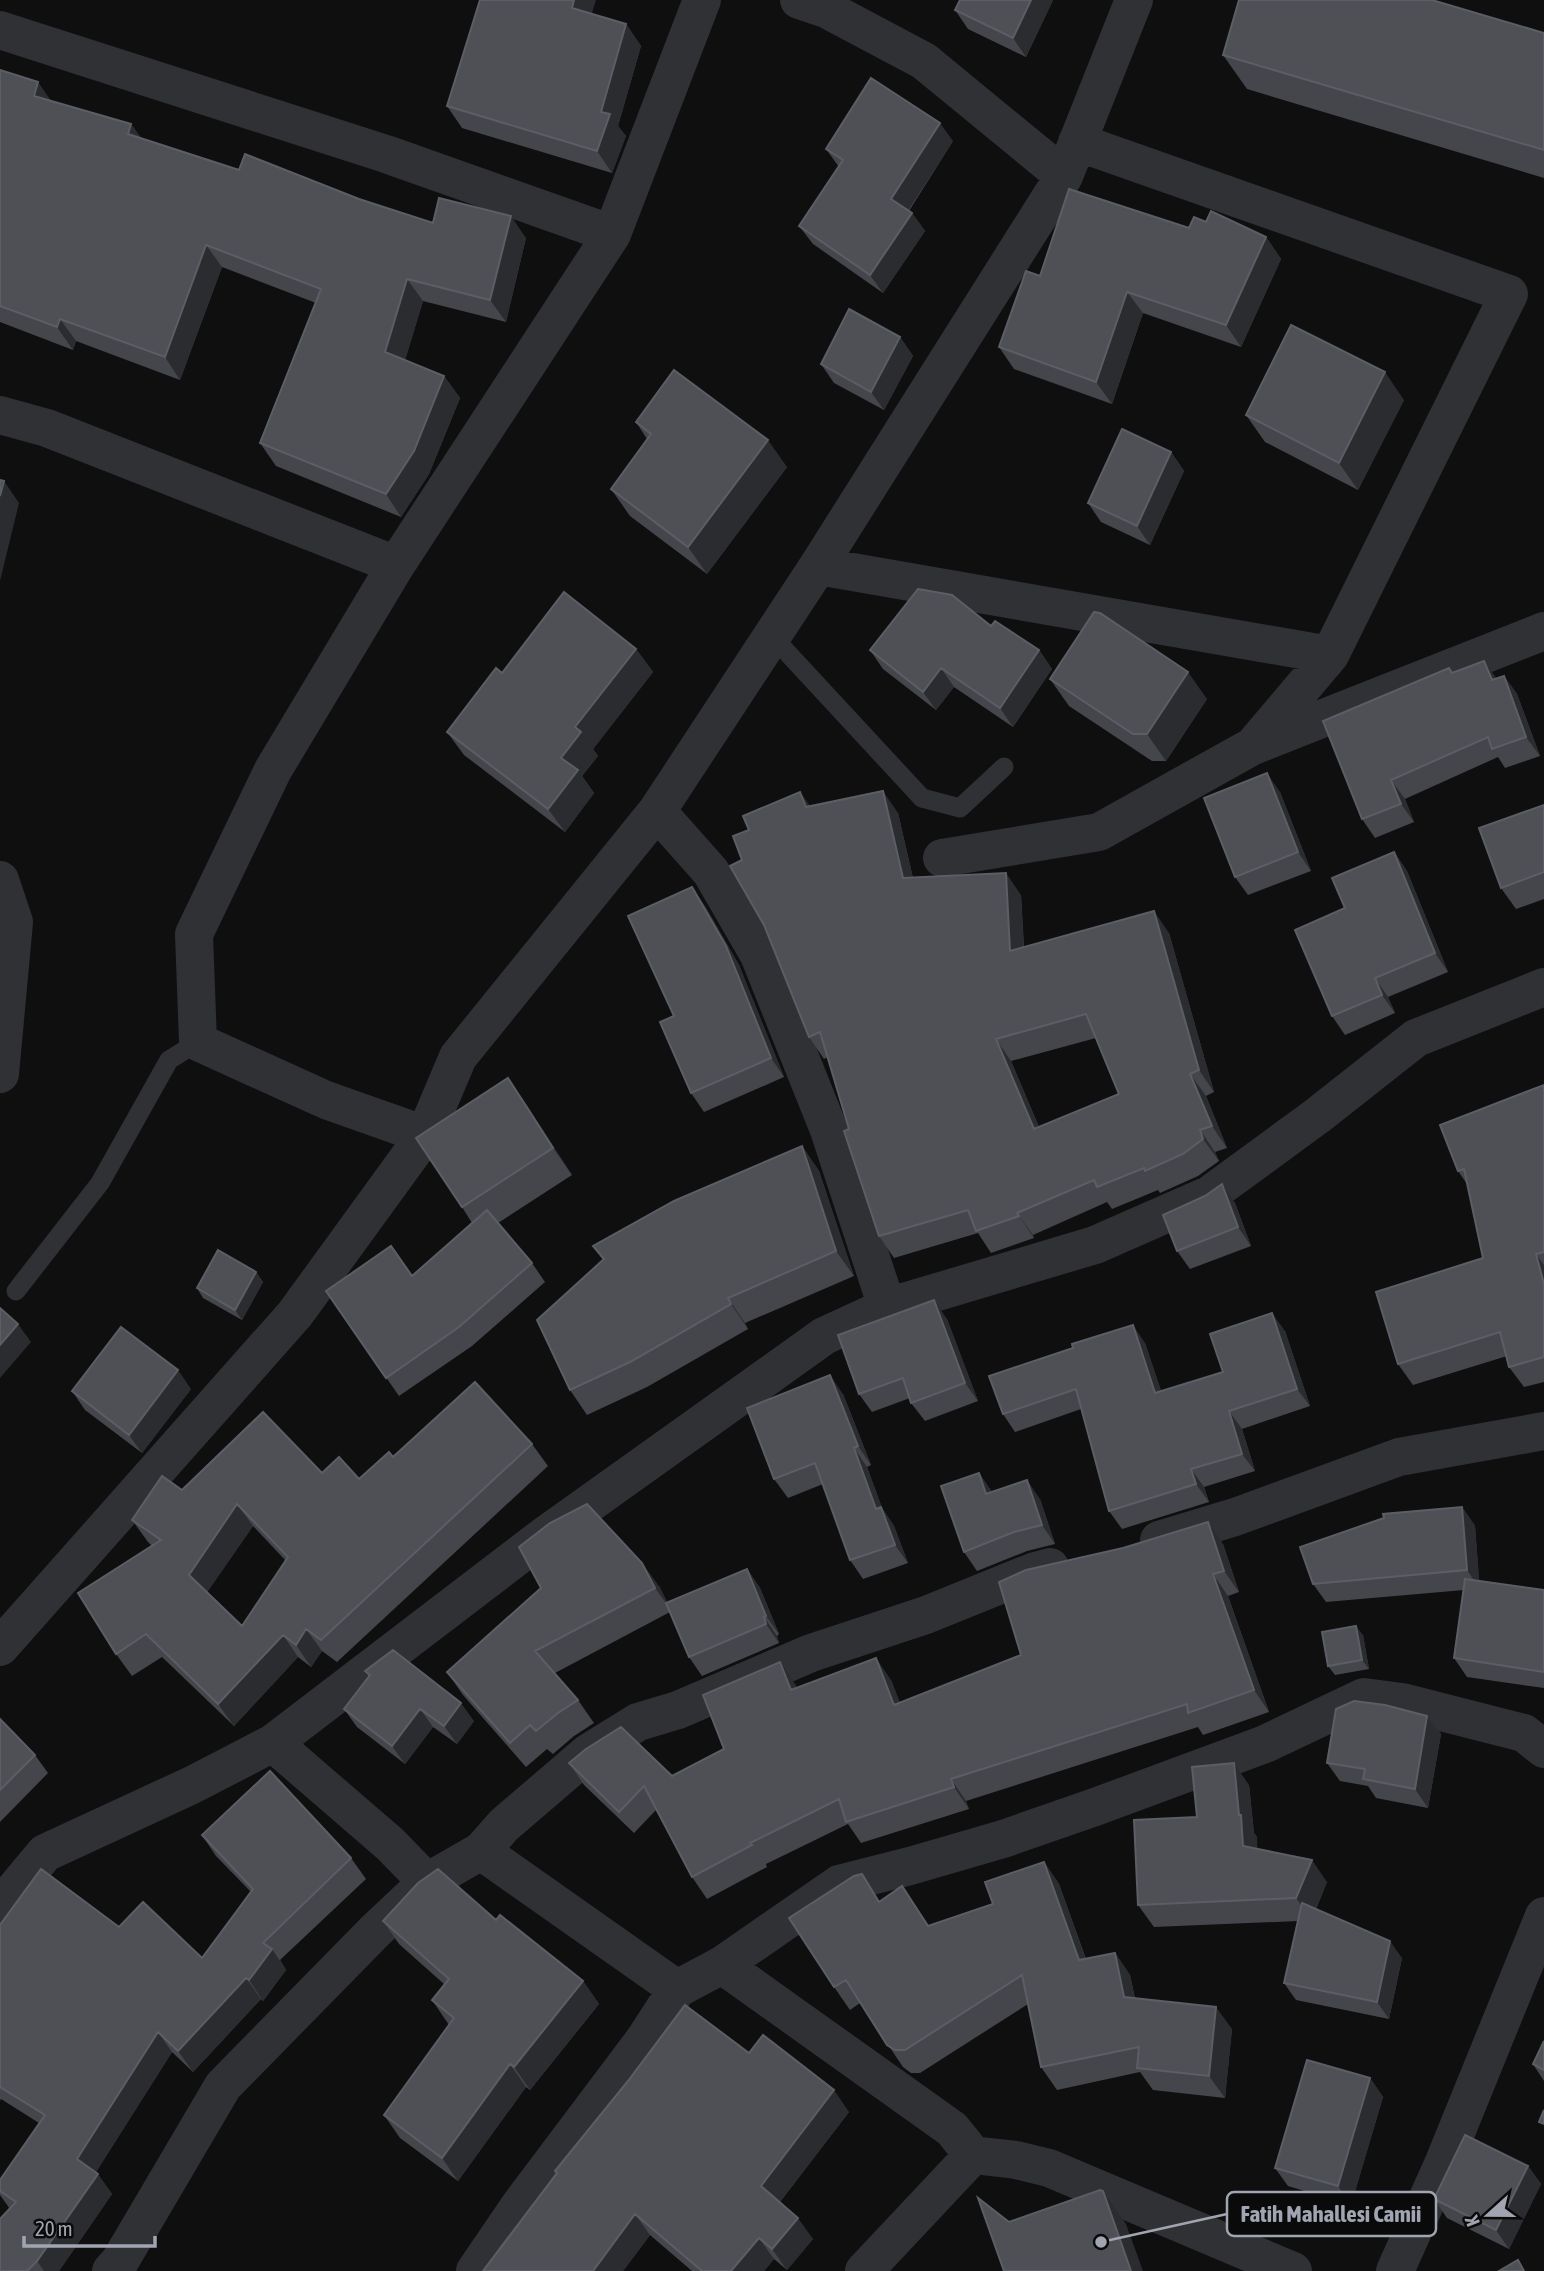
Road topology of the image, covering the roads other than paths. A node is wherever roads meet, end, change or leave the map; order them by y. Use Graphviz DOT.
graph roads {
  1 [pos="702,0"];
  2 [pos="799,0"];
  3 [pos="1134,0"];
  4 [pos="0,30"];
  5 [pos="1070,159"];
  6 [pos="612,234"];
  7 [pos="0,415"];
  8 [pos="396,565"];
  9 [pos="818,566"];
  10 [pos="1544,631"];
  11 [pos="771,635"];
  12 [pos="1330,654"];
  13 [pos="1253,746"];
  14 [pos="1004,767"];
  15 [pos="657,811"];
  16 [pos="942,858"];
  17 [pos="0,880"];
  18 [pos="1544,987"];
  19 [pos="198,1042"];
  20 [pos="0,1074"];
  21 [pos="425,1135"];
  22 [pos="16,1290"];
  23 [pos="887,1307"];
  24 [pos="1544,1431"];
  25 [pos="1132,1549"];
  26 [pos="1083,1560"];
  27 [pos="0,1647"];
  28 [pos="273,1743"];
  29 [pos="1544,1749"];
  30 [pos="481,1851"];
  31 [pos="428,1882"];
  32 [pos="0,1907"];
  33 [pos="1544,1916"];
  34 [pos="722,1965"];
  35 [pos="677,1989"];
  36 [pos="973,2155"];
  37 [pos="111,2271"];
  38 [pos="475,2271"];
  39 [pos="864,2271"];
  40 [pos="1293,2271"];
  41 [pos="1395,2271"];
  1 -- 6 [label="street"];
  2 -- 5 [label="street"];
  3 -- 5 [label="street"];
  4 -- 6 [label="street"];
  5 -- 9 [label="street"];
  5 -- 12 [label="street"];
  6 -- 8 [label="street"];
  7 -- 8 [label="street"];
  8 -- 19 [label="street"];
  9 -- 11 [label="street"];
  9 -- 12 [label="street"];
  10 -- 13 [label="street"];
  11 -- 14 [label="lane"];
  11 -- 15 [label="street"];
  12 -- 13 [label="street"];
  13 -- 16 [label="street"];
  15 -- 21 [label="street"];
  15 -- 23 [label="street"];
  17 -- 20 [label="street"];
  18 -- 23 [label="street"];
  19 -- 21 [label="street"];
  19 -- 22 [label="lane"];
  21 -- 27 [label="street"];
  23 -- 28 [label="street"];
  24 -- 25 [label="street"];
  26 -- 30 [label="street"];
  28 -- 31 [label="street"];
  28 -- 32 [label="street"];
  29 -- 34 [label="street"];
  30 -- 31 [label="street"];
  30 -- 35 [label="street"];
  31 -- 37 [label="street"];
  33 -- 41 [label="street"];
  34 -- 35 [label="street"];
  34 -- 36 [label="street"];
  35 -- 38 [label="street"];
  36 -- 39 [label="street"];
  36 -- 40 [label="street"];
}
